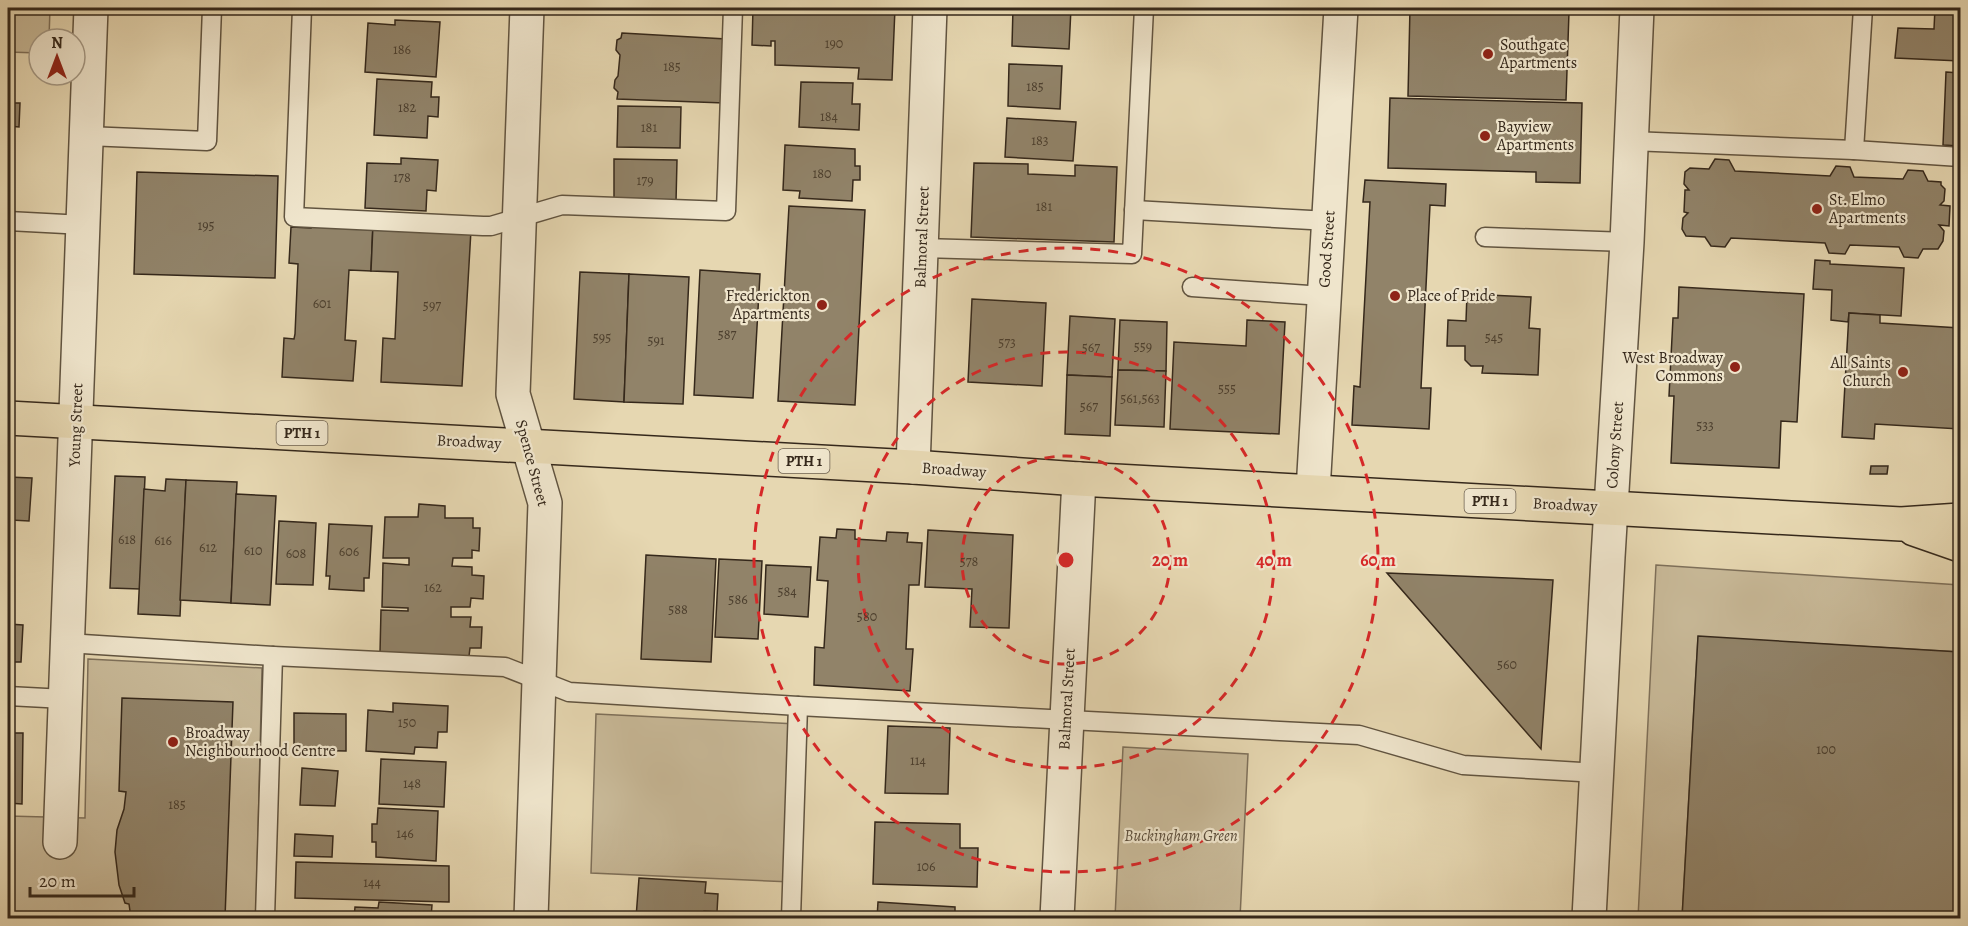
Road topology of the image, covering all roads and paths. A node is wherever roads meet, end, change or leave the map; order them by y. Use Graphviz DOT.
graph roads {
  1 [pos="91,8"];
  2 [pos="212,8"];
  3 [pos="302,8"];
  4 [pos="527,8"];
  5 [pos="733,8"];
  6 [pos="930,8"];
  7 [pos="1144,8"];
  8 [pos="1341,8"];
  9 [pos="1637,8"];
  10 [pos="1863,8"];
  11 [pos="87,136"];
  12 [pos="1631,141"];
  13 [pos="1854,150"];
  14 [pos="1960,157"];
  15 [pos="1134,210"];
  16 [pos="519,216"];
  17 [pos="8,221"];
  18 [pos="1329,221"];
  19 [pos="84,225"];
  20 [pos="1485,237"];
  21 [pos="1627,242"];
  22 [pos="922,248"];
  23 [pos="1192,288"];
  24 [pos="1323,296"];
  25 [pos="8,418"];
  26 [pos="77,421"];
  27 [pos="528,445"];
  28 [pos="913,467"];
  29 [pos="1079,479"];
  30 [pos="1313,491"];
  31 [pos="1611,507"];
  32 [pos="1960,520"];
  33 [pos="1901,524"];
  34 [pos="1960,545"];
  35 [pos="68,643"];
  36 [pos="273,656"];
  37 [pos="538,680"];
  38 [pos="8,696"];
  39 [pos="65,699"];
  40 [pos="798,706"];
  41 [pos="1066,720"];
  42 [pos="1598,773"];
  43 [pos="60,842"];
  44 [pos="266,918"];
  45 [pos="531,918"];
  46 [pos="791,918"];
  47 [pos="1057,918"];
  48 [pos="1589,918"];
  1 -- 11 [label="street, Young Street"];
  2 -- 11 [label="lane"];
  3 -- 16 [label="lane"];
  4 -- 16 [label="street, Spence Street"];
  5 -- 16 [label="lane"];
  6 -- 22 [label="street, Balmoral Street"];
  7 -- 15 [label="lane"];
  8 -- 18 [label="street, Good Street"];
  9 -- 12 [label="street, Colony Street"];
  10 -- 13 [label="lane"];
  11 -- 19 [label="street, Young Street"];
  12 -- 13 [label="lane"];
  12 -- 21 [label="street, Colony Street"];
  13 -- 14 [label="lane"];
  15 -- 18 [label="lane"];
  15 -- 22 [label="lane"];
  16 -- 27 [label="street, Spence Street"];
  17 -- 19 [label="lane"];
  18 -- 24 [label="street, Good Street"];
  19 -- 26 [label="street, Young Street"];
  20 -- 21 [label="lane"];
  21 -- 31 [label="street, Colony Street"];
  22 -- 28 [label="street, Balmoral Street"];
  23 -- 24 [label="lane"];
  24 -- 30 [label="street, Good Street"];
  25 -- 26 [label="highway, Broadway / PTH 1"];
  26 -- 27 [label="highway, Broadway / PTH 1"];
  26 -- 35 [label="street, Young Street"];
  27 -- 28 [label="highway, Broadway / PTH 1"];
  27 -- 37 [label="street, Spence Street"];
  28 -- 29 [label="highway, Broadway / PTH 1"];
  29 -- 30 [label="highway, Broadway / PTH 1"];
  29 -- 41 [label="street, Balmoral Street"];
  30 -- 31 [label="highway, Broadway / PTH 1"];
  31 -- 33 [label="highway, Broadway / PTH 1"];
  31 -- 42 [label="street, Colony Street"];
  32 -- 33 [label="highway, Broadway / PTH 1"];
  33 -- 34 [label="highway, Broadway / PTH 1"];
  35 -- 36 [label="lane"];
  35 -- 39 [label="street, Young Street"];
  36 -- 37 [label="lane"];
  36 -- 44 [label="lane"];
  37 -- 40 [label="lane"];
  37 -- 45 [label="street, Spence Street"];
  38 -- 39 [label="lane"];
  39 -- 43 [label="street, Young Street"];
  40 -- 41 [label="lane"];
  40 -- 46 [label="lane"];
  41 -- 42 [label="lane"];
  41 -- 47 [label="street, Balmoral Street"];
  42 -- 48 [label="street, Colony Street"];
}
